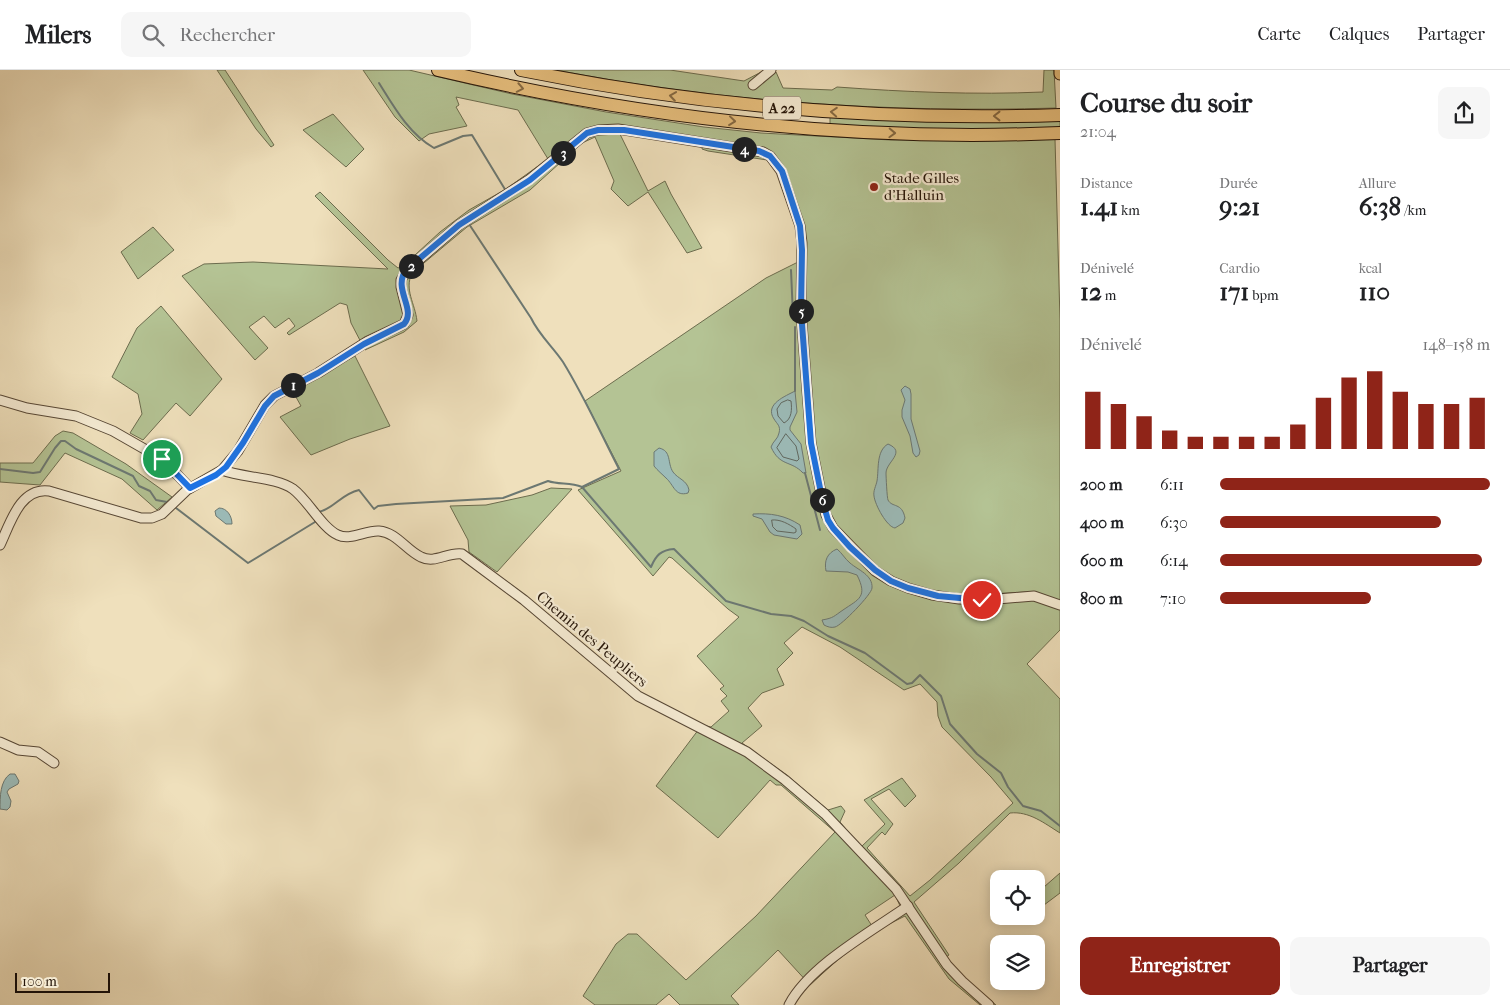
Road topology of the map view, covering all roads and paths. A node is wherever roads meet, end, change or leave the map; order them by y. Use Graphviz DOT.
graph roads {
  1 [pos="438,70"];
  2 [pos="521,70"];
  3 [pos="771,70"];
  4 [pos="1060,70"];
  5 [pos="1060,74"];
  6 [pos="752,85"];
  7 [pos="1060,115"];
  8 [pos="1060,133"];
  9 [pos="0,400"];
  10 [pos="222,470"];
  11 [pos="190,488"];
  12 [pos="0,545"];
  13 [pos="1060,605"];
  14 [pos="0,742"];
  15 [pos="54,762"];
  16 [pos="908,906"];
  17 [pos="789,1005"];
  18 [pos="989,1005"];
  1 -- 8 [label="highway, A 22, one-way"];
  7 -- 2 [label="highway, A 22, one-way"];
  3 -- 6 [label="street"];
  4 -- 5 [label="main road"];
  9 -- 11 [label="street"];
  10 -- 11 [label="street"];
  10 -- 13 [label="street"];
  10 -- 16 [label="street, Chemin des Peupliers"];
  11 -- 12 [label="street"];
  14 -- 15 [label="street"];
  16 -- 17 [label="street"];
  16 -- 18 [label="street, Chemin des Peupliers"];
}
